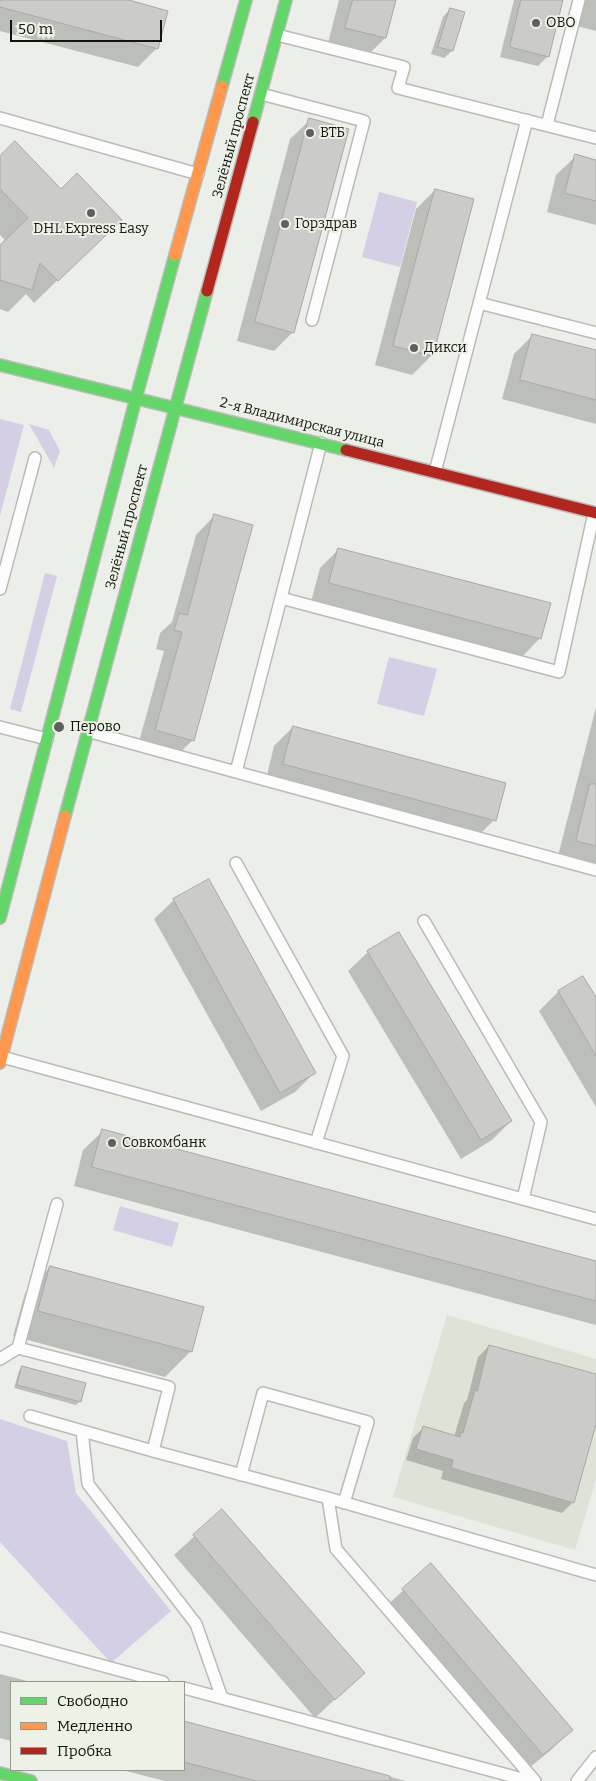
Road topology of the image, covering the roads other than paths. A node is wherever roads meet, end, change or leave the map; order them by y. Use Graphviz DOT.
graph roads {
  1 [pos="246,0"];
  2 [pos="286,0"];
  3 [pos="578,0"];
  4 [pos="277,35"];
  5 [pos="261,94"];
  6 [pos="0,118"];
  7 [pos="527,120"];
  8 [pos="547,125"];
  9 [pos="596,138"];
  10 [pos="199,174"];
  11 [pos="479,302"];
  12 [pos="312,320"];
  13 [pos="596,333"];
  14 [pos="0,365"];
  15 [pos="136,398"];
  16 [pos="175,407"];
  17 [pos="321,444"];
  18 [pos="35,458"];
  19 [pos="435,472"];
  20 [pos="595,513"];
  21 [pos="0,589"];
  22 [pos="281,598"];
  23 [pos="0,726"];
  24 [pos="87,731"];
  25 [pos="47,739"];
  26 [pos="236,772"];
  27 [pos="236,863"];
  28 [pos="596,870"];
  29 [pos="2,900"];
  30 [pos="0,918"];
  31 [pos="424,921"];
  32 [pos="1,1060"];
  33 [pos="316,1143"];
  34 [pos="523,1199"];
  35 [pos="57,1204"];
  36 [pos="596,1219"];
  37 [pos="18,1348"];
  38 [pos="0,1359"];
  39 [pos="30,1416"];
  40 [pos="82,1431"];
  41 [pos="153,1451"];
  42 [pos="241,1475"];
  43 [pos="328,1498"];
  44 [pos="344,1503"];
  45 [pos="596,1575"];
  46 [pos="0,1638"];
  47 [pos="159,1681"];
  48 [pos="185,1688"];
  49 [pos="222,1698"];
  50 [pos="596,1757"];
  51 [pos="0,1773"];
  52 [pos="31,1781"];
  53 [pos="530,1781"];
  54 [pos="535,1781"];
  55 [pos="577,1781"];
  1 -- 10 [label="main road, Зелёный проспект"];
  2 -- 4 [label="main road, Зелёный проспект"];
  3 -- 8 [label="lane"];
  4 -- 5 [label="main road, Зелёный проспект"];
  4 -- 7 [label="lane"];
  5 -- 12 [label="lane"];
  5 -- 16 [label="main road, Зелёный проспект"];
  6 -- 10 [label="lane"];
  7 -- 8 [label="lane"];
  7 -- 11 [label="lane"];
  8 -- 9 [label="lane"];
  10 -- 15 [label="main road, Зелёный проспект"];
  11 -- 13 [label="lane"];
  11 -- 19 [label="lane"];
  14 -- 15 [label="main road, 2-я Владимирская улица"];
  15 -- 16 [label="main road, 2-я Владимирская улица"];
  15 -- 25 [label="main road, Зелёный проспект"];
  16 -- 17 [label="main road, 2-я Владимирская улица"];
  16 -- 24 [label="main road, Зелёный проспект"];
  17 -- 19 [label="main road, 2-я Владимирская улица"];
  17 -- 22 [label="lane"];
  18 -- 21 [label="lane"];
  19 -- 20 [label="main road, 2-я Владимирская улица"];
  20 -- 22 [label="lane"];
  22 -- 26 [label="lane"];
  23 -- 25 [label="lane"];
  24 -- 26 [label="lane"];
  24 -- 32 [label="main road, Зелёный проспект"];
  25 -- 29 [label="main road, Зелёный проспект"];
  26 -- 28 [label="lane"];
  27 -- 33 [label="lane"];
  29 -- 30 [label="main road, Зелёный проспект"];
  31 -- 34 [label="lane"];
  32 -- 33 [label="lane"];
  33 -- 34 [label="lane"];
  34 -- 36 [label="lane"];
  35 -- 37 [label="lane"];
  37 -- 38 [label="lane"];
  37 -- 41 [label="lane"];
  39 -- 40 [label="lane"];
  40 -- 41 [label="lane"];
  40 -- 49 [label="lane"];
  41 -- 42 [label="lane"];
  42 -- 43 [label="lane"];
  42 -- 44 [label="lane"];
  43 -- 44 [label="lane"];
  43 -- 54 [label="lane"];
  44 -- 45 [label="lane"];
  46 -- 47 [label="lane"];
  48 -- 49 [label="lane"];
  49 -- 53 [label="lane"];
  50 -- 55 [label="lane"];
  51 -- 52 [label="main road"];
}
